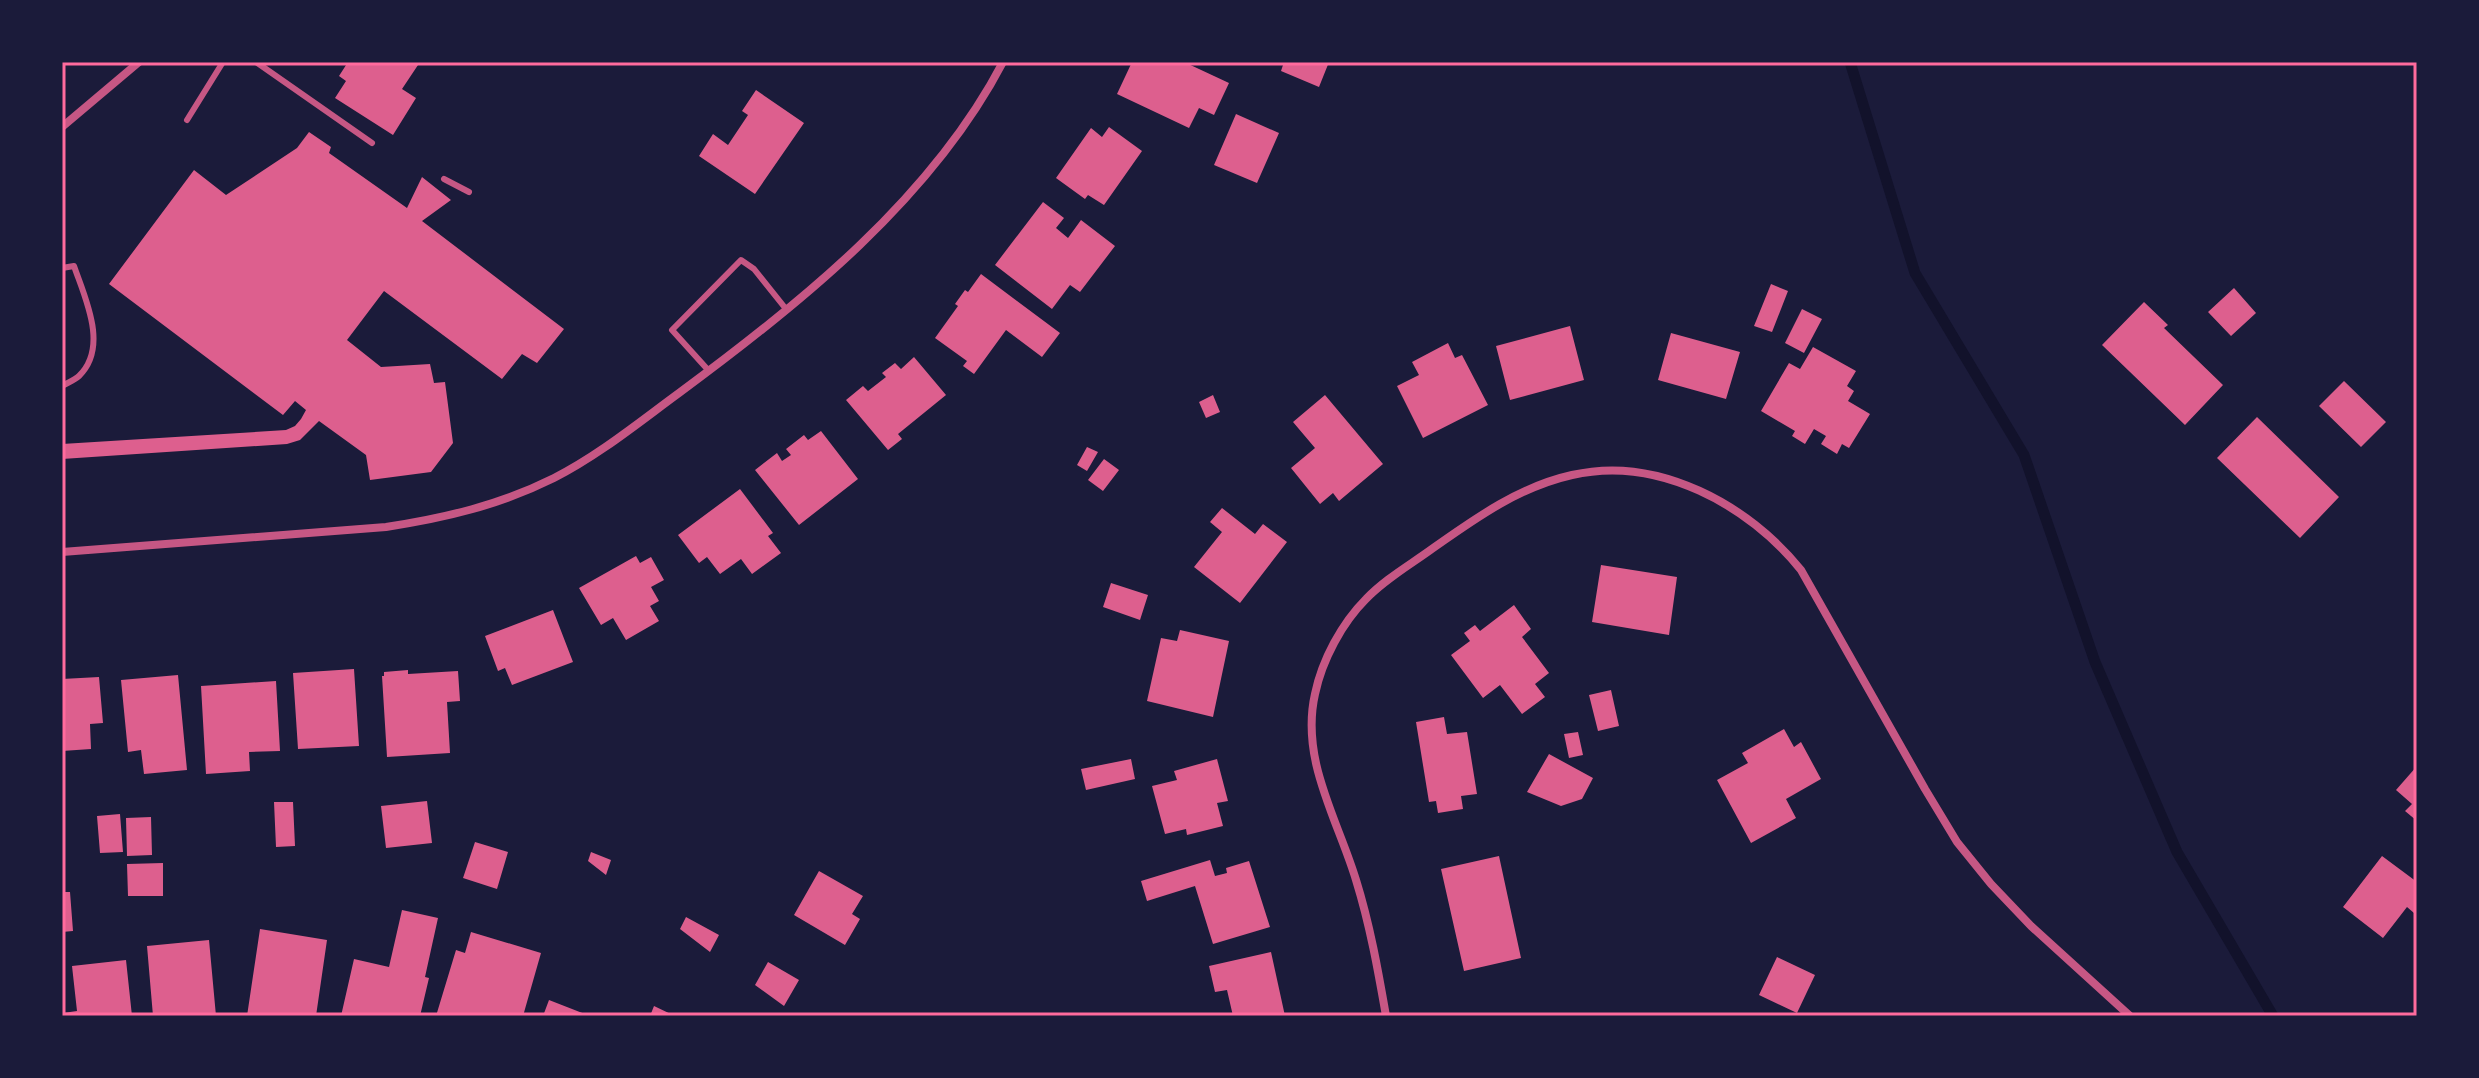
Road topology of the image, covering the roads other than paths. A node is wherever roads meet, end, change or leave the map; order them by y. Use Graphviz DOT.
graph roads {
  1 [pos="139,62"];
  2 [pos="223,62"];
  3 [pos="256,62"];
  4 [pos="1003,62"];
  5 [pos="187,120"];
  6 [pos="62,127"];
  7 [pos="372,143"];
  8 [pos="444,179"];
  9 [pos="469,192"];
  10 [pos="62,268"];
  11 [pos="786,309"];
  12 [pos="709,371"];
  13 [pos="62,386"];
  14 [pos="62,552"];
  15 [pos="1386,1016"];
  16 [pos="2130,1016"];
  1 -- 6 [label="street"];
  2 -- 5 [label="lane"];
  3 -- 7 [label="lane"];
  4 -- 11 [label="street"];
  8 -- 9 [label="lane"];
  10 -- 13 [label="lane"];
  11 -- 12 [label="street"];
  11 -- 12 [label="lane"];
  12 -- 14 [label="street"];
  15 -- 16 [label="street"];
}
